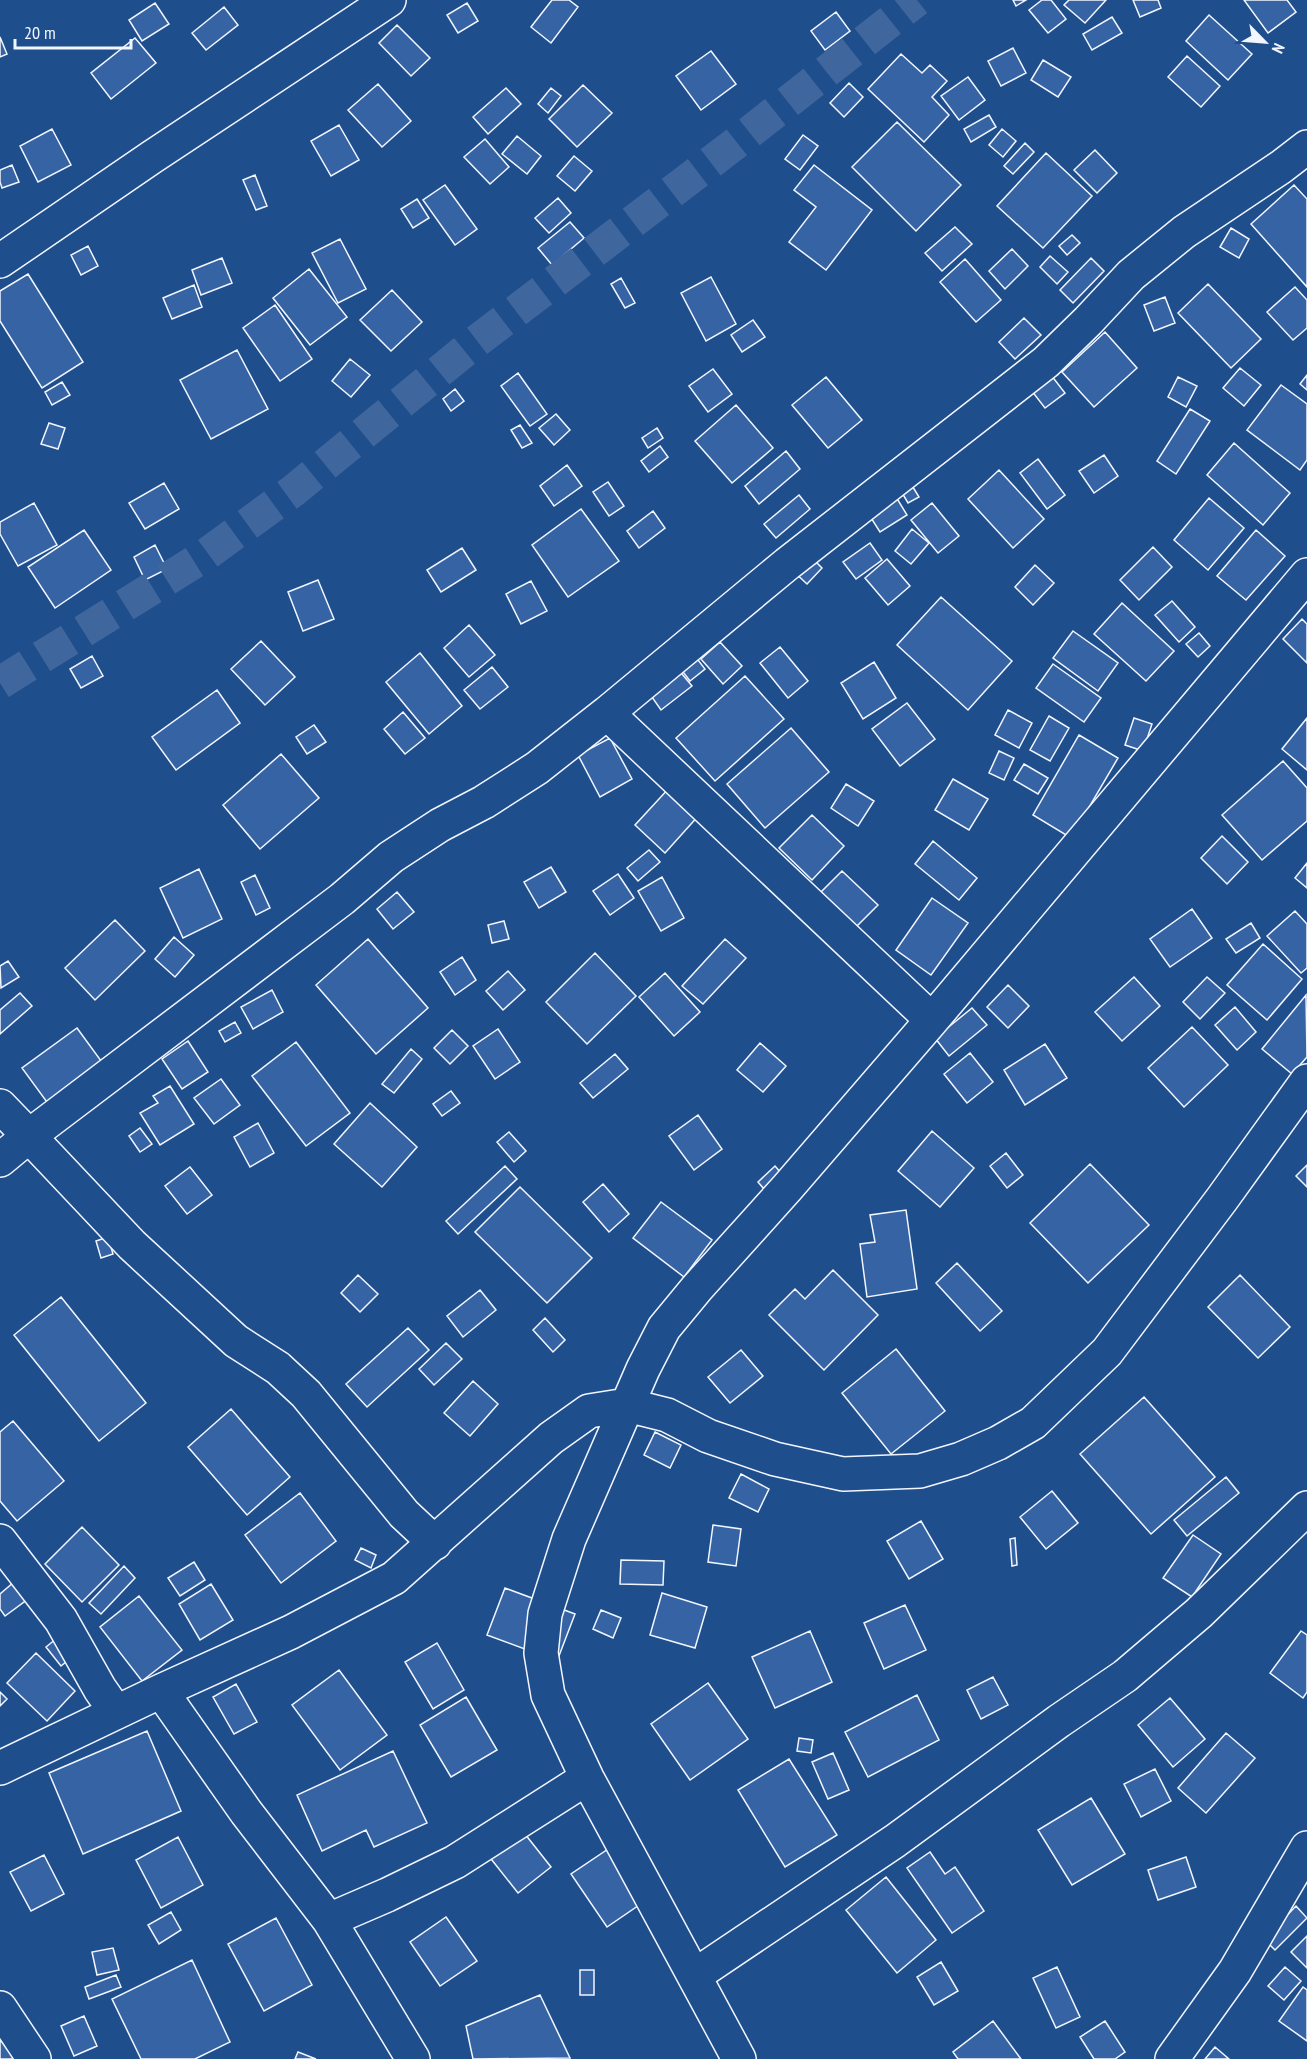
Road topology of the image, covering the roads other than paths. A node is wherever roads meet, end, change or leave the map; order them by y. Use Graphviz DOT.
graph roads {
  1 [pos="389,0"];
  2 [pos="1307,147"];
  3 [pos="0,261"];
  4 [pos="1307,575"];
  5 [pos="606,713"];
  6 [pos="932,1020"];
  7 [pos="1307,1081"];
  8 [pos="0,1106"];
  9 [pos="29,1136"];
  10 [pos="0,1160"];
  11 [pos="627,1405"];
  12 [pos="1307,1508"];
  13 [pos="0,1541"];
  14 [pos="435,1543"];
  15 [pos="161,1691"];
  16 [pos="116,1712"];
  17 [pos="0,1768"];
  18 [pos="587,1778"];
  19 [pos="1307,1848"];
  20 [pos="330,1920"];
  21 [pos="694,1976"];
  22 [pos="0,2008"];
  23 [pos="34,2059"];
  24 [pos="413,2059"];
  25 [pos="739,2059"];
  26 [pos="1172,2059"];
  1 -- 3 [label="street"];
  2 -- 5 [label="street"];
  4 -- 6 [label="street"];
  5 -- 6 [label="street"];
  5 -- 9 [label="street"];
  6 -- 11 [label="street"];
  7 -- 11 [label="street"];
  8 -- 9 [label="street"];
  9 -- 10 [label="street"];
  9 -- 14 [label="street"];
  11 -- 14 [label="street"];
  11 -- 18 [label="street"];
  12 -- 21 [label="street"];
  13 -- 16 [label="street"];
  14 -- 15 [label="street"];
  15 -- 16 [label="street"];
  15 -- 20 [label="street"];
  16 -- 17 [label="street"];
  18 -- 20 [label="street"];
  18 -- 21 [label="street"];
  19 -- 26 [label="street"];
  20 -- 24 [label="street"];
  21 -- 25 [label="street"];
  22 -- 23 [label="street"];
}
